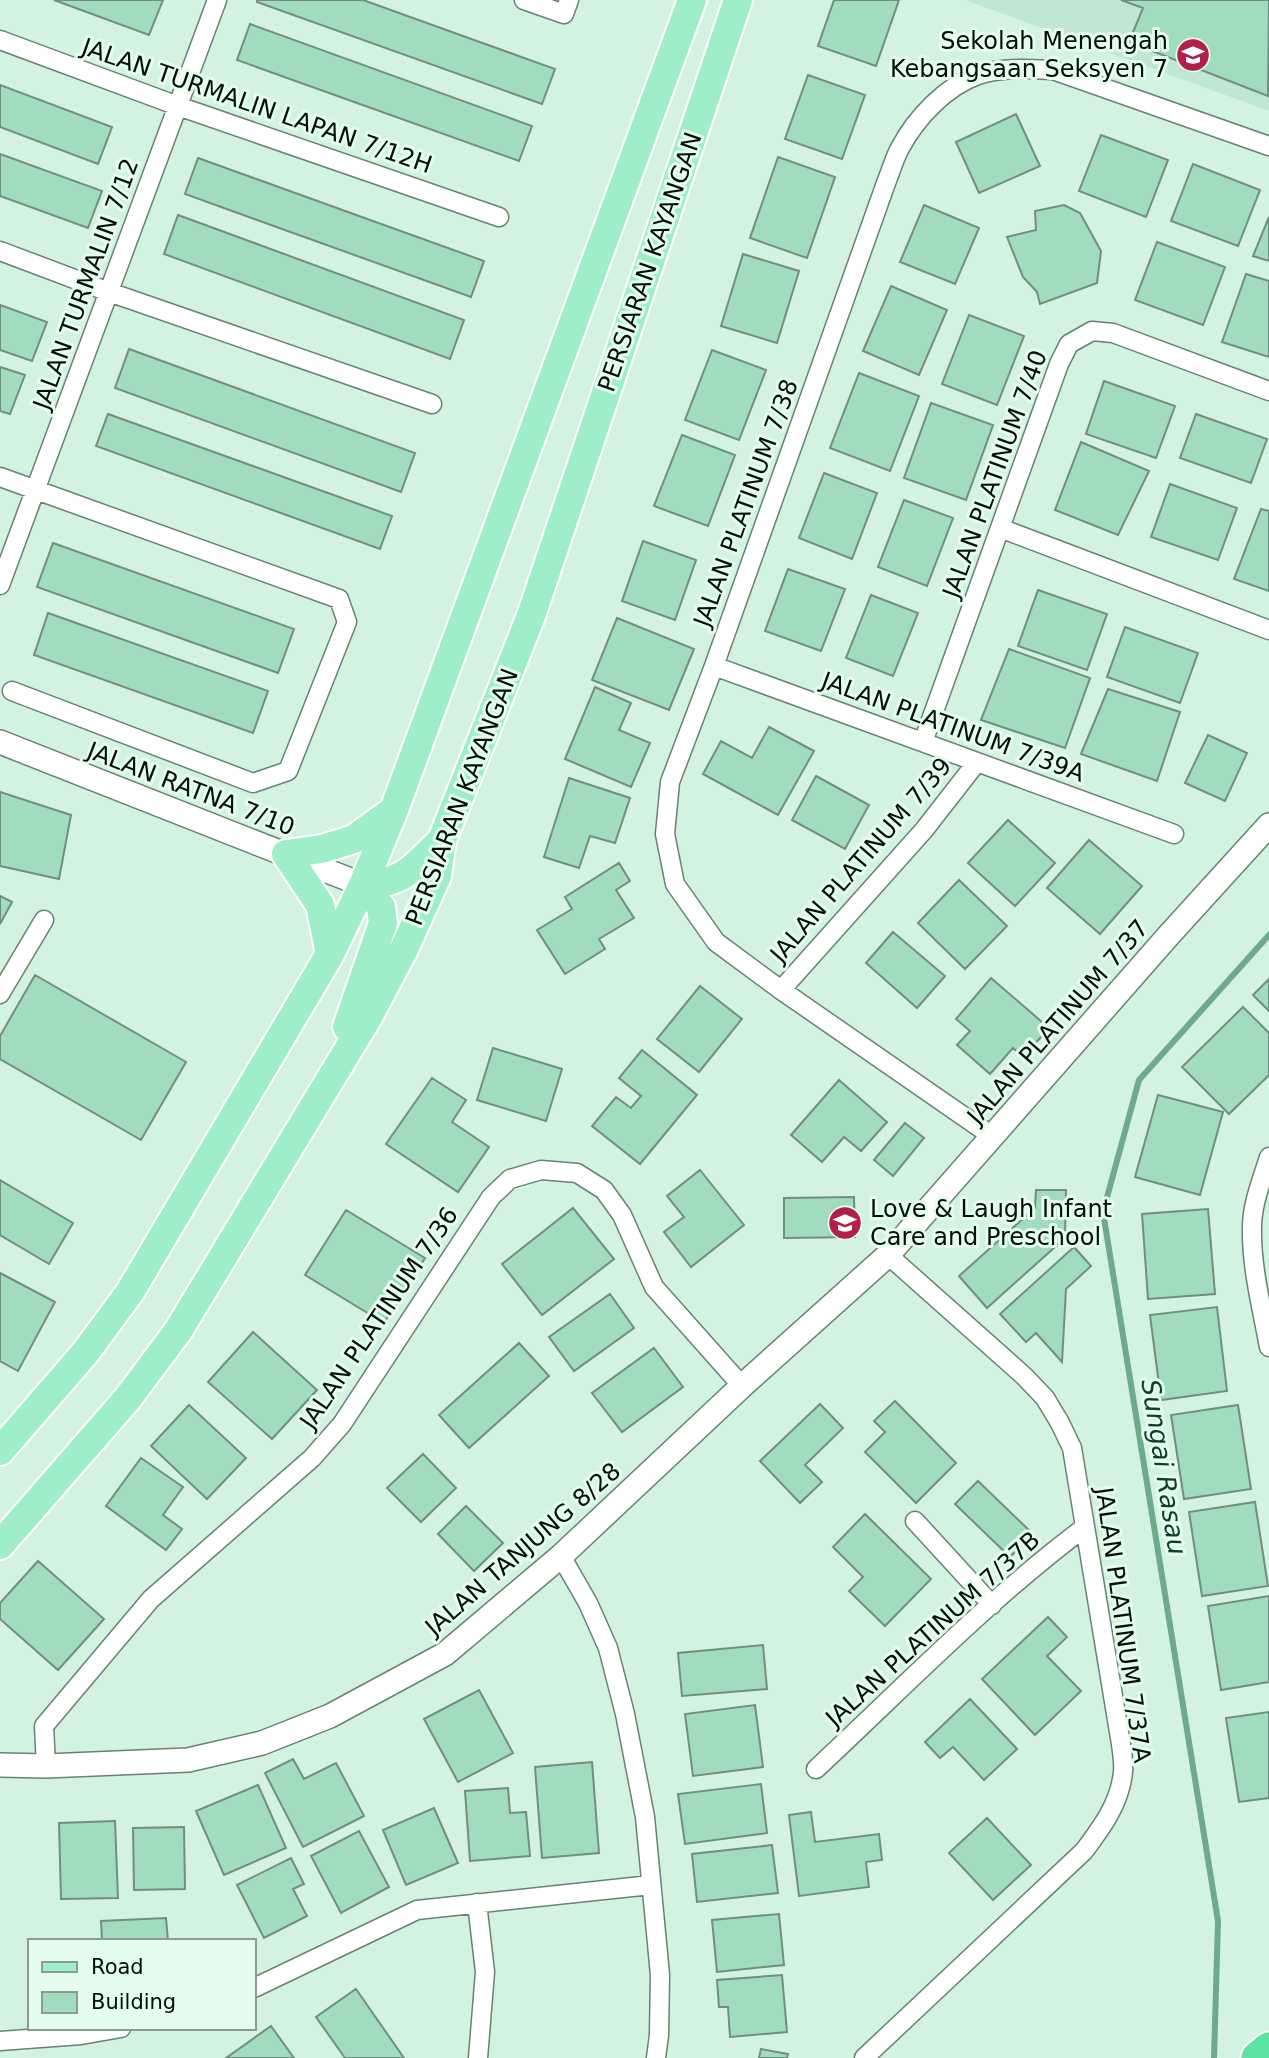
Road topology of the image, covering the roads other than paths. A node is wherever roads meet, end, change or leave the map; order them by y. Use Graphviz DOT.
graph roads {
  1 [pos="217,0"];
  2 [pos="524,0"];
  3 [pos="692,0"];
  4 [pos="738,0"];
  5 [pos="567,7"];
  6 [pos="0,40"];
  7 [pos="178,106"];
  8 [pos="1269,146"];
  9 [pos="499,217"];
  10 [pos="0,251"];
  11 [pos="109,292"];
  12 [pos="1269,391"];
  13 [pos="432,404"];
  14 [pos="0,477"];
  15 [pos="35,490"];
  16 [pos="1000,528"];
  17 [pos="0,585"];
  18 [pos="1269,630"];
  19 [pos="714,666"];
  20 [pos="12,691"];
  21 [pos="0,742"];
  22 [pos="923,742"];
  23 [pos="977,762"];
  24 [pos="394,810"];
  25 [pos="1269,825"];
  26 [pos="1174,834"];
  27 [pos="442,840"];
  28 [pos="286,854"];
  29 [pos="363,885"];
  30 [pos="44,920"];
  31 [pos="330,954"];
  32 [pos="781,990"];
  33 [pos="0,994"];
  34 [pos="327,1084"];
  35 [pos="992,1136"];
  36 [pos="1269,1157"];
  37 [pos="888,1255"];
  38 [pos="1269,1348"];
  39 [pos="742,1386"];
  40 [pos="0,1451"];
  41 [pos="915,1521"];
  42 [pos="1085,1527"];
  43 [pos="0,1545"];
  44 [pos="561,1556"];
  45 [pos="992,1605"];
  46 [pos="0,1765"];
  47 [pos="46,1766"];
  48 [pos="816,1769"];
  49 [pos="651,1885"];
  50 [pos="477,1903"];
  51 [pos="256,1987"];
  52 [pos="110,2030"];
  53 [pos="0,2041"];
  54 [pos="1269,2049"];
  55 [pos="478,2058"];
  56 [pos="656,2058"];
  57 [pos="864,2058"];
  58 [pos="1258,2058"];
  1 -- 7 [label="street, JALAN TURMALIN 7/12"];
  2 -- 5 [label="street"];
  3 -- 24 [label="main road, PERSIARAN KAYANGAN"];
  4 -- 27 [label="main road, PERSIARAN KAYANGAN"];
  6 -- 7 [label="street, JALAN TURMALIN LAPAN 7/12H"];
  7 -- 9 [label="street, JALAN TURMALIN LAPAN 7/12H"];
  7 -- 11 [label="street, JALAN TURMALIN 7/12"];
  8 -- 19 [label="street, JALAN PLATINUM 7/38"];
  10 -- 11 [label="street"];
  11 -- 13 [label="street"];
  11 -- 15 [label="street, JALAN TURMALIN 7/12"];
  12 -- 16 [label="street, JALAN PLATINUM 7/40"];
  14 -- 15 [label="street"];
  15 -- 17 [label="street, JALAN TURMALIN 7/12"];
  15 -- 20 [label="street"];
  16 -- 18 [label="street"];
  16 -- 22 [label="street, JALAN PLATINUM 7/40"];
  19 -- 22 [label="street, JALAN PLATINUM 7/39A"];
  19 -- 32 [label="street, JALAN PLATINUM 7/38"];
  21 -- 28 [label="street, JALAN RATNA 7/10"];
  22 -- 23 [label="street, JALAN PLATINUM 7/39A"];
  23 -- 26 [label="street, JALAN PLATINUM 7/39A"];
  23 -- 32 [label="street, JALAN PLATINUM 7/39"];
  24 -- 28 [label="main road"];
  24 -- 29 [label="main road, PERSIARAN KAYANGAN"];
  25 -- 35 [label="street, JALAN PLATINUM 7/37"];
  27 -- 29 [label="main road"];
  27 -- 34 [label="main road, PERSIARAN KAYANGAN"];
  28 -- 29 [label="street, JALAN RATNA 7/10"];
  28 -- 31 [label="main road"];
  29 -- 31 [label="main road, PERSIARAN KAYANGAN"];
  29 -- 34 [label="main road"];
  30 -- 33 [label="street"];
  31 -- 40 [label="main road, PERSIARAN KAYANGAN"];
  32 -- 35 [label="street, JALAN PLATINUM 7/38"];
  34 -- 43 [label="main road, PERSIARAN KAYANGAN"];
  35 -- 37 [label="street, JALAN PLATINUM 7/37"];
  36 -- 38 [label="street"];
  37 -- 39 [label="street, JALAN TANJUNG 8/28"];
  37 -- 42 [label="street, JALAN PLATINUM 7/37A"];
  39 -- 44 [label="street, JALAN TANJUNG 8/28"];
  39 -- 47 [label="street, JALAN PLATINUM 7/36"];
  41 -- 45 [label="street"];
  42 -- 45 [label="street, JALAN PLATINUM 7/37B"];
  42 -- 57 [label="street, JALAN PLATINUM 7/37A"];
  44 -- 47 [label="street, JALAN TANJUNG 8/28"];
  44 -- 49 [label="street"];
  45 -- 48 [label="street, JALAN PLATINUM 7/37B"];
  46 -- 47 [label="street, JALAN TANJUNG 8/28"];
  49 -- 50 [label="street"];
  49 -- 56 [label="street"];
  50 -- 51 [label="street"];
  50 -- 55 [label="street"];
  52 -- 53 [label="street"];
  54 -- 58 [label="highway"];
}
